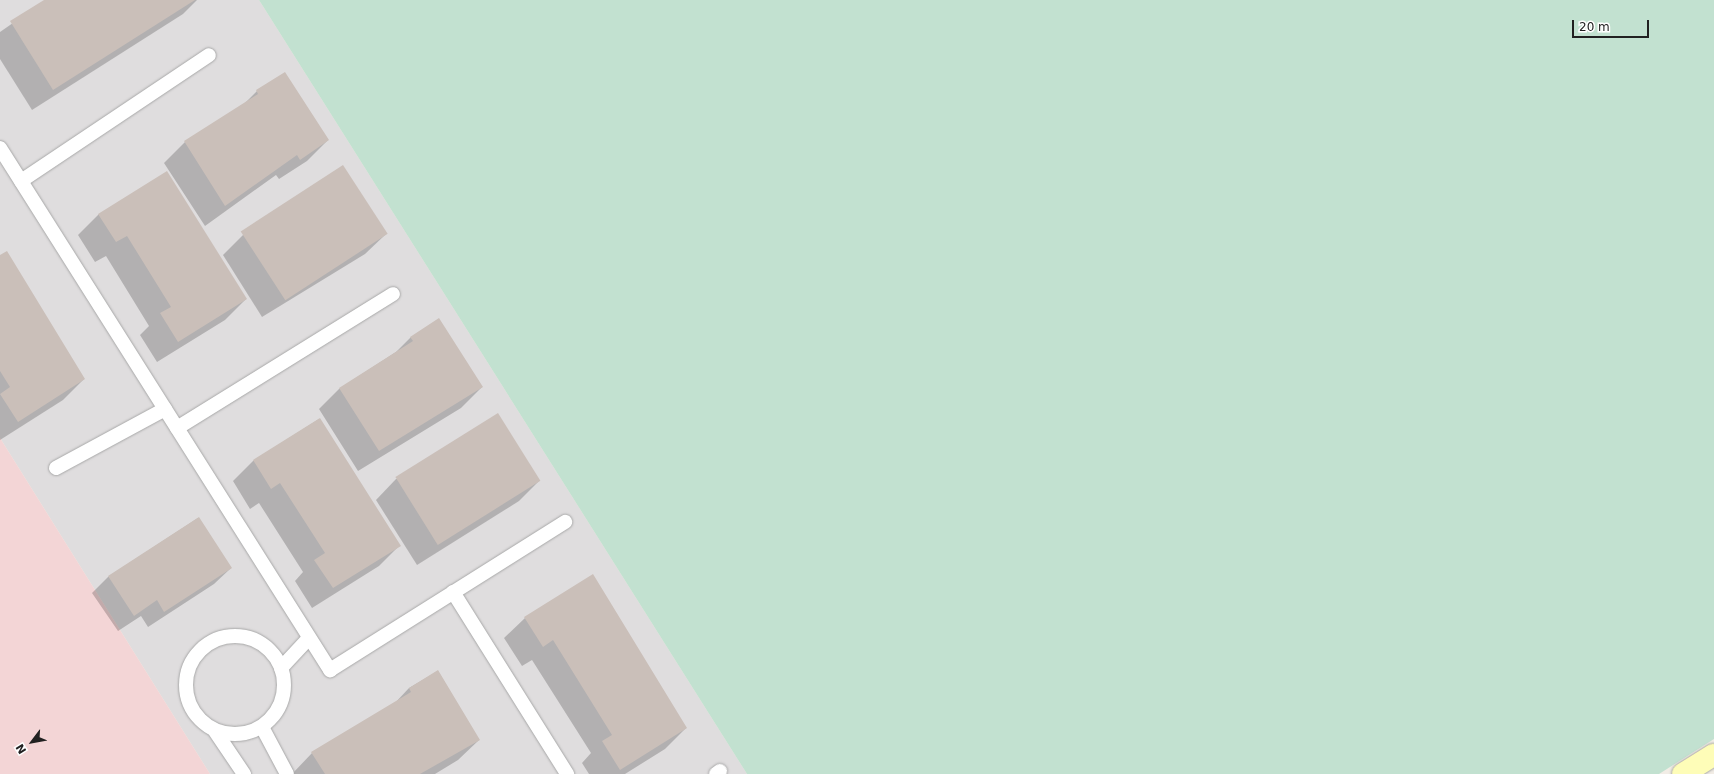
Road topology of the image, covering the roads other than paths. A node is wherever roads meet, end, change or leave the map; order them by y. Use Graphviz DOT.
graph roads {
  1 [pos="209,55"];
  2 [pos="0,148"];
  3 [pos="21,181"];
  4 [pos="393,294"];
  5 [pos="164,409"];
  6 [pos="177,428"];
  7 [pos="56,468"];
  8 [pos="565,522"];
  9 [pos="453,592"];
  10 [pos="309,638"];
  11 [pos="281,668"];
  12 [pos="262,727"];
  13 [pos="215,731"];
  14 [pos="1714,755"];
  15 [pos="244,774"];
  16 [pos="287,774"];
  17 [pos="567,774"];
  18 [pos="1683,774"];
  1 -- 3 [label="lane"];
  2 -- 3 [label="lane"];
  3 -- 5 [label="lane"];
  4 -- 6 [label="lane"];
  5 -- 6 [label="lane"];
  5 -- 7 [label="lane"];
  6 -- 10 [label="lane"];
  8 -- 9 [label="lane"];
  9 -- 10 [label="lane"];
  9 -- 17 [label="lane"];
  10 -- 11 [label="lane"];
  11 -- 12 [label="lane"];
  11 -- 13 [label="lane"];
  12 -- 13 [label="lane"];
  12 -- 16 [label="lane"];
  13 -- 15 [label="lane"];
  14 -- 18 [label="street"];
}
